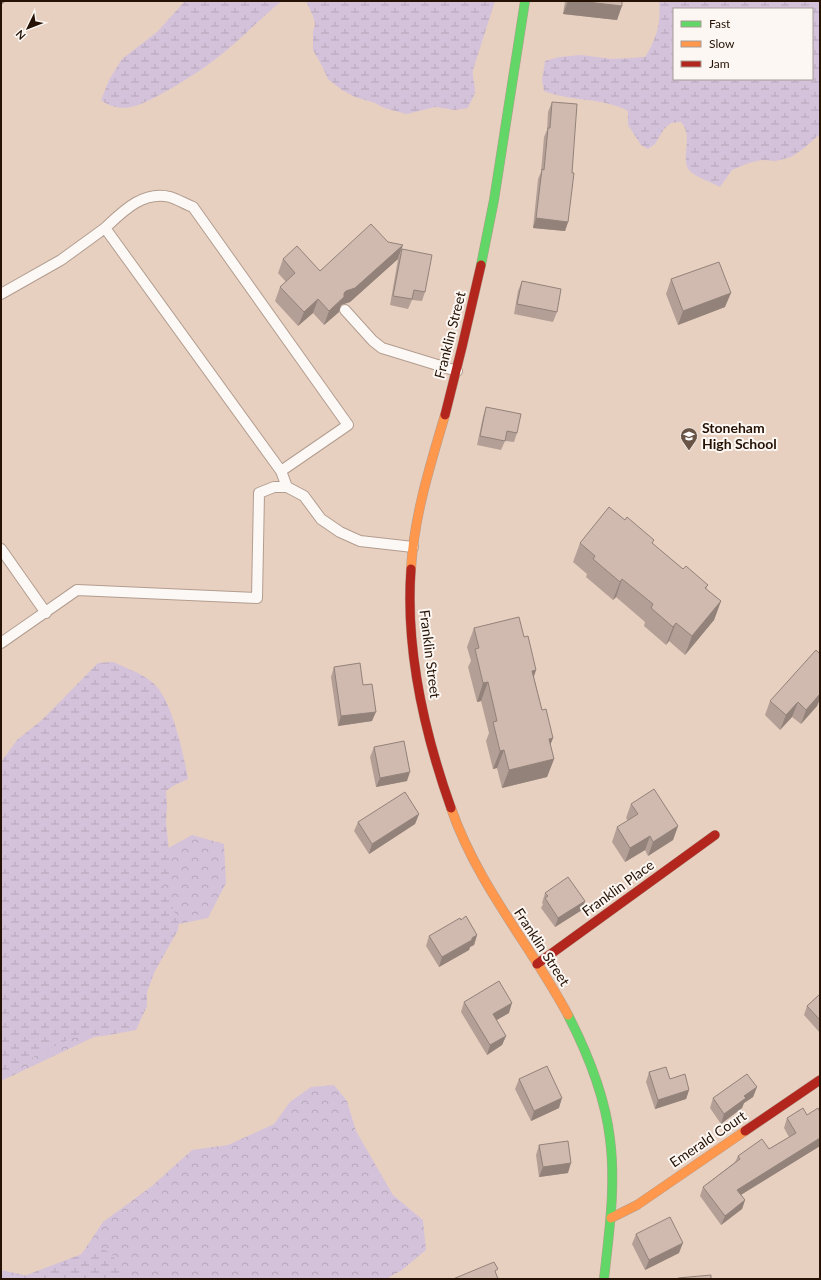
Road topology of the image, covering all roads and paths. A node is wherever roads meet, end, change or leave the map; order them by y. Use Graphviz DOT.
graph roads {
  1 [pos="525,1"];
  2 [pos="105,228"];
  3 [pos="1,294"];
  4 [pos="345,310"];
  5 [pos="457,371"];
  6 [pos="281,471"];
  7 [pos="287,487"];
  8 [pos="413,547"];
  9 [pos="1,549"];
  10 [pos="46,613"];
  11 [pos="1,643"];
  12 [pos="715,835"];
  13 [pos="537,964"];
  14 [pos="820,1080"];
  15 [pos="611,1218"];
  16 [pos="604,1279"];
  1 -- 5 [label="main road, Franklin Street"];
  2 -- 3 [label="lane"];
  2 -- 6 [label="lane"];
  2 -- 6 [label="lane"];
  4 -- 5 [label="lane"];
  5 -- 8 [label="main road, Franklin Street"];
  6 -- 7 [label="lane"];
  7 -- 8 [label="lane"];
  7 -- 10 [label="lane"];
  8 -- 13 [label="main road, Franklin Street"];
  9 -- 10 [label="lane"];
  10 -- 11 [label="lane"];
  12 -- 13 [label="main road, Franklin Place"];
  13 -- 15 [label="main road, Franklin Street"];
  14 -- 15 [label="main road, Emerald Court"];
  15 -- 16 [label="main road, Franklin Street"];
}
